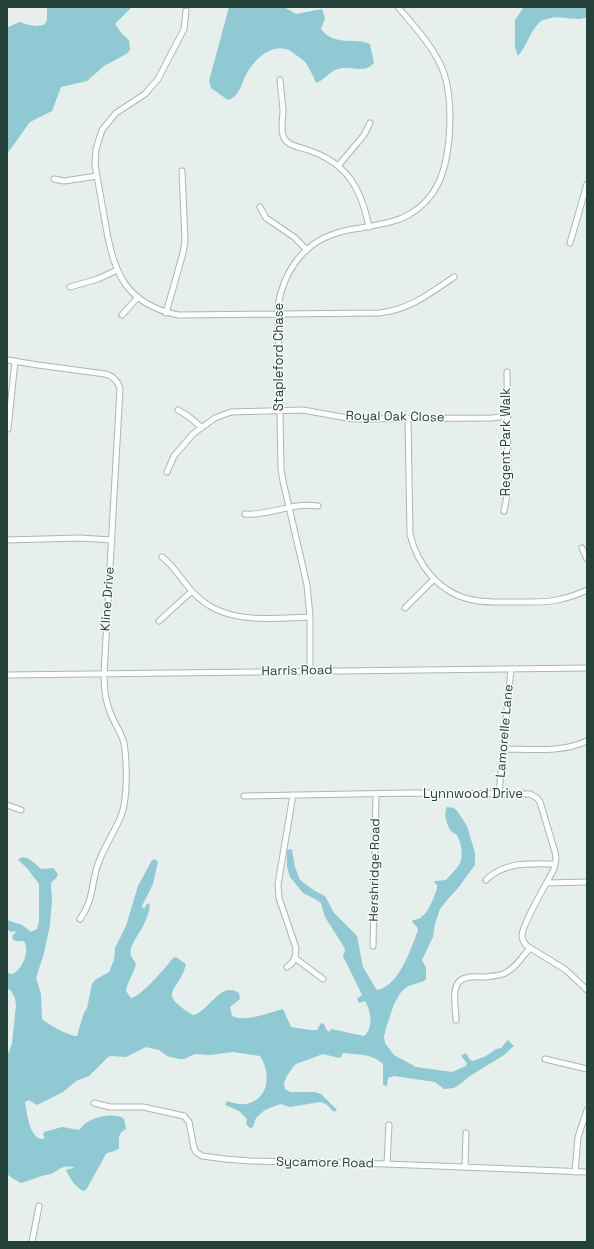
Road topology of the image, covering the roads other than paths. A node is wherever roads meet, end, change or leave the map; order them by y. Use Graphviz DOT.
graph roads {
  1 [pos="398,7"];
  2 [pos="186,11"];
  3 [pos="280,80"];
  4 [pos="370,123"];
  5 [pos="338,166"];
  6 [pos="182,171"];
  7 [pos="97,176"];
  8 [pos="54,179"];
  9 [pos="587,186"];
  10 [pos="260,207"];
  11 [pos="369,226"];
  12 [pos="570,242"];
  13 [pos="307,250"];
  14 [pos="117,270"];
  15 [pos="454,278"];
  16 [pos="70,287"];
  17 [pos="138,297"];
  18 [pos="166,312"];
  19 [pos="122,315"];
  20 [pos="278,315"];
  21 [pos="7,360"];
  22 [pos="15,361"];
  23 [pos="507,372"];
  24 [pos="178,410"];
  25 [pos="279,410"];
  26 [pos="508,416"];
  27 [pos="408,418"];
  28 [pos="201,427"];
  29 [pos="8,429"];
  30 [pos="166,472"];
  31 [pos="289,506"];
  32 [pos="318,506"];
  33 [pos="504,511"];
  34 [pos="245,514"];
  35 [pos="7,540"];
  36 [pos="112,540"];
  37 [pos="582,548"];
  38 [pos="162,557"];
  39 [pos="587,559"];
  40 [pos="434,579"];
  41 [pos="587,590"];
  42 [pos="192,591"];
  43 [pos="405,608"];
  44 [pos="310,617"];
  45 [pos="159,620"];
  46 [pos="587,668"];
  47 [pos="511,669"];
  48 [pos="310,671"];
  49 [pos="104,674"];
  50 [pos="7,675"];
  51 [pos="587,741"];
  52 [pos="503,749"];
  53 [pos="376,794"];
  54 [pos="499,794"];
  55 [pos="293,795"];
  56 [pos="244,796"];
  57 [pos="7,805"];
  58 [pos="21,810"];
  59 [pos="555,864"];
  60 [pos="486,880"];
  61 [pos="587,882"];
  62 [pos="547,883"];
  63 [pos="80,919"];
  64 [pos="373,946"];
  65 [pos="530,948"];
  66 [pos="295,958"];
  67 [pos="287,967"];
  68 [pos="323,980"];
  69 [pos="587,990"];
  70 [pos="456,1020"];
  71 [pos="545,1059"];
  72 [pos="587,1069"];
  73 [pos="94,1103"];
  74 [pos="587,1110"];
  75 [pos="389,1125"];
  76 [pos="466,1133"];
  77 [pos="388,1164"];
  78 [pos="465,1167"];
  79 [pos="575,1172"];
  80 [pos="587,1172"];
  81 [pos="39,1206"];
  82 [pos="32,1242"];
  1 -- 11 [label="street, Stapleford Chase"];
  2 -- 7 [label="street"];
  3 -- 5 [label="street"];
  4 -- 5 [label="street"];
  5 -- 11 [label="street"];
  6 -- 18 [label="street"];
  7 -- 8 [label="street"];
  7 -- 14 [label="street"];
  9 -- 12 [label="street"];
  10 -- 13 [label="street"];
  11 -- 13 [label="street, Stapleford Chase"];
  13 -- 20 [label="street, Stapleford Chase"];
  14 -- 16 [label="street"];
  14 -- 17 [label="street"];
  15 -- 20 [label="street"];
  17 -- 18 [label="street"];
  17 -- 19 [label="street"];
  18 -- 20 [label="street"];
  20 -- 25 [label="street, Stapleford Chase"];
  21 -- 22 [label="street, Kline Drive"];
  22 -- 29 [label="street"];
  22 -- 36 [label="street, Kline Drive"];
  23 -- 26 [label="street, Regent Park Walk"];
  24 -- 28 [label="street"];
  25 -- 27 [label="street, Royal Oak Close"];
  25 -- 28 [label="street, Royal Oak Close"];
  25 -- 31 [label="street, Stapleford Chase"];
  26 -- 27 [label="street, Royal Oak Close"];
  26 -- 33 [label="street, Regent Park Walk"];
  27 -- 40 [label="street"];
  28 -- 30 [label="street, Royal Oak Close"];
  31 -- 32 [label="street"];
  31 -- 34 [label="street"];
  31 -- 44 [label="street, Stapleford Chase"];
  35 -- 36 [label="street"];
  36 -- 49 [label="street, Kline Drive"];
  37 -- 39 [label="street"];
  38 -- 42 [label="street"];
  40 -- 41 [label="street"];
  40 -- 43 [label="street"];
  42 -- 44 [label="street"];
  42 -- 45 [label="street"];
  44 -- 48 [label="street, Stapleford Chase"];
  46 -- 47 [label="street, Harris Road"];
  47 -- 48 [label="street, Harris Road"];
  47 -- 52 [label="street, Lamorelle Lane"];
  48 -- 49 [label="street, Harris Road"];
  49 -- 50 [label="street, Harris Road"];
  49 -- 63 [label="street, Kline Drive"];
  51 -- 52 [label="street"];
  52 -- 54 [label="street, Lamorelle Lane"];
  53 -- 54 [label="street, Lynnwood Drive"];
  53 -- 55 [label="street, Lynnwood Drive"];
  53 -- 64 [label="street, Hershridge Road"];
  54 -- 59 [label="street, Lynnwood Drive"];
  55 -- 56 [label="street, Lynnwood Drive"];
  55 -- 66 [label="street"];
  57 -- 58 [label="street"];
  59 -- 60 [label="street"];
  59 -- 62 [label="street, Lynnwood Drive"];
  61 -- 62 [label="street"];
  62 -- 65 [label="street, Lynnwood Drive"];
  65 -- 69 [label="street"];
  65 -- 70 [label="street"];
  66 -- 67 [label="street"];
  66 -- 68 [label="street"];
  71 -- 72 [label="street"];
  73 -- 77 [label="street, Sycamore Road"];
  74 -- 79 [label="street"];
  75 -- 77 [label="street"];
  76 -- 78 [label="street"];
  77 -- 78 [label="street, Sycamore Road"];
  78 -- 79 [label="street, Sycamore Road"];
  79 -- 80 [label="street, Sycamore Road"];
  81 -- 82 [label="street"];
}
